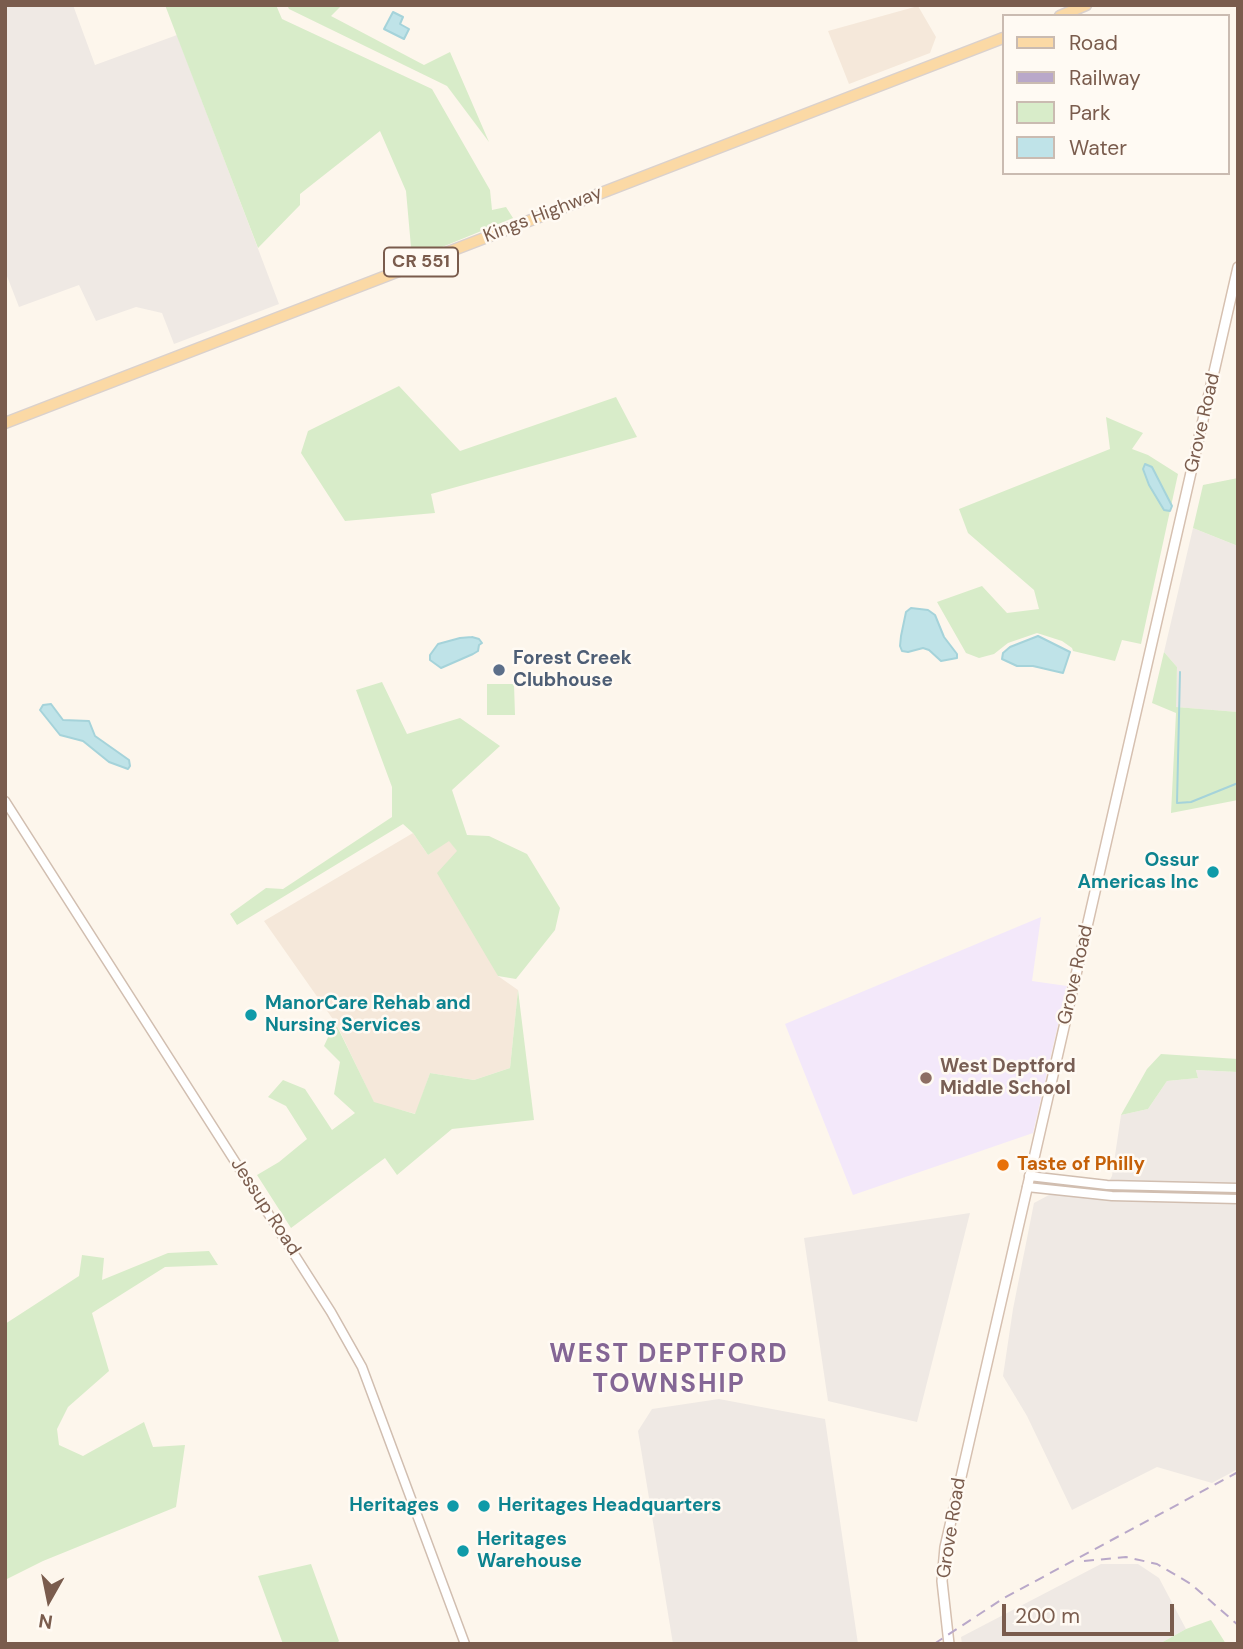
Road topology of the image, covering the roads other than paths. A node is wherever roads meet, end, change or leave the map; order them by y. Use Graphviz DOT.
graph roads {
  1 [pos="1086,5"];
  2 [pos="1065,14"];
  3 [pos="1002,38"];
  4 [pos="1238,267"];
  5 [pos="5,424"];
  6 [pos="5,801"];
  7 [pos="1029,1176"];
  8 [pos="1027,1187"];
  9 [pos="1238,1188"];
  10 [pos="1238,1199"];
  11 [pos="465,1644"];
  12 [pos="948,1644"];
  1 -- 2 [label="main road"];
  3 -- 5 [label="main road, Kings Highway / CR 551"];
  4 -- 7 [label="main road, Grove Road"];
  6 -- 11 [label="street, Jessup Road"];
  7 -- 8 [label="main road, Grove Road"];
  7 -- 9 [label="street"];
  8 -- 10 [label="street"];
  8 -- 12 [label="main road, Grove Road"];
}
